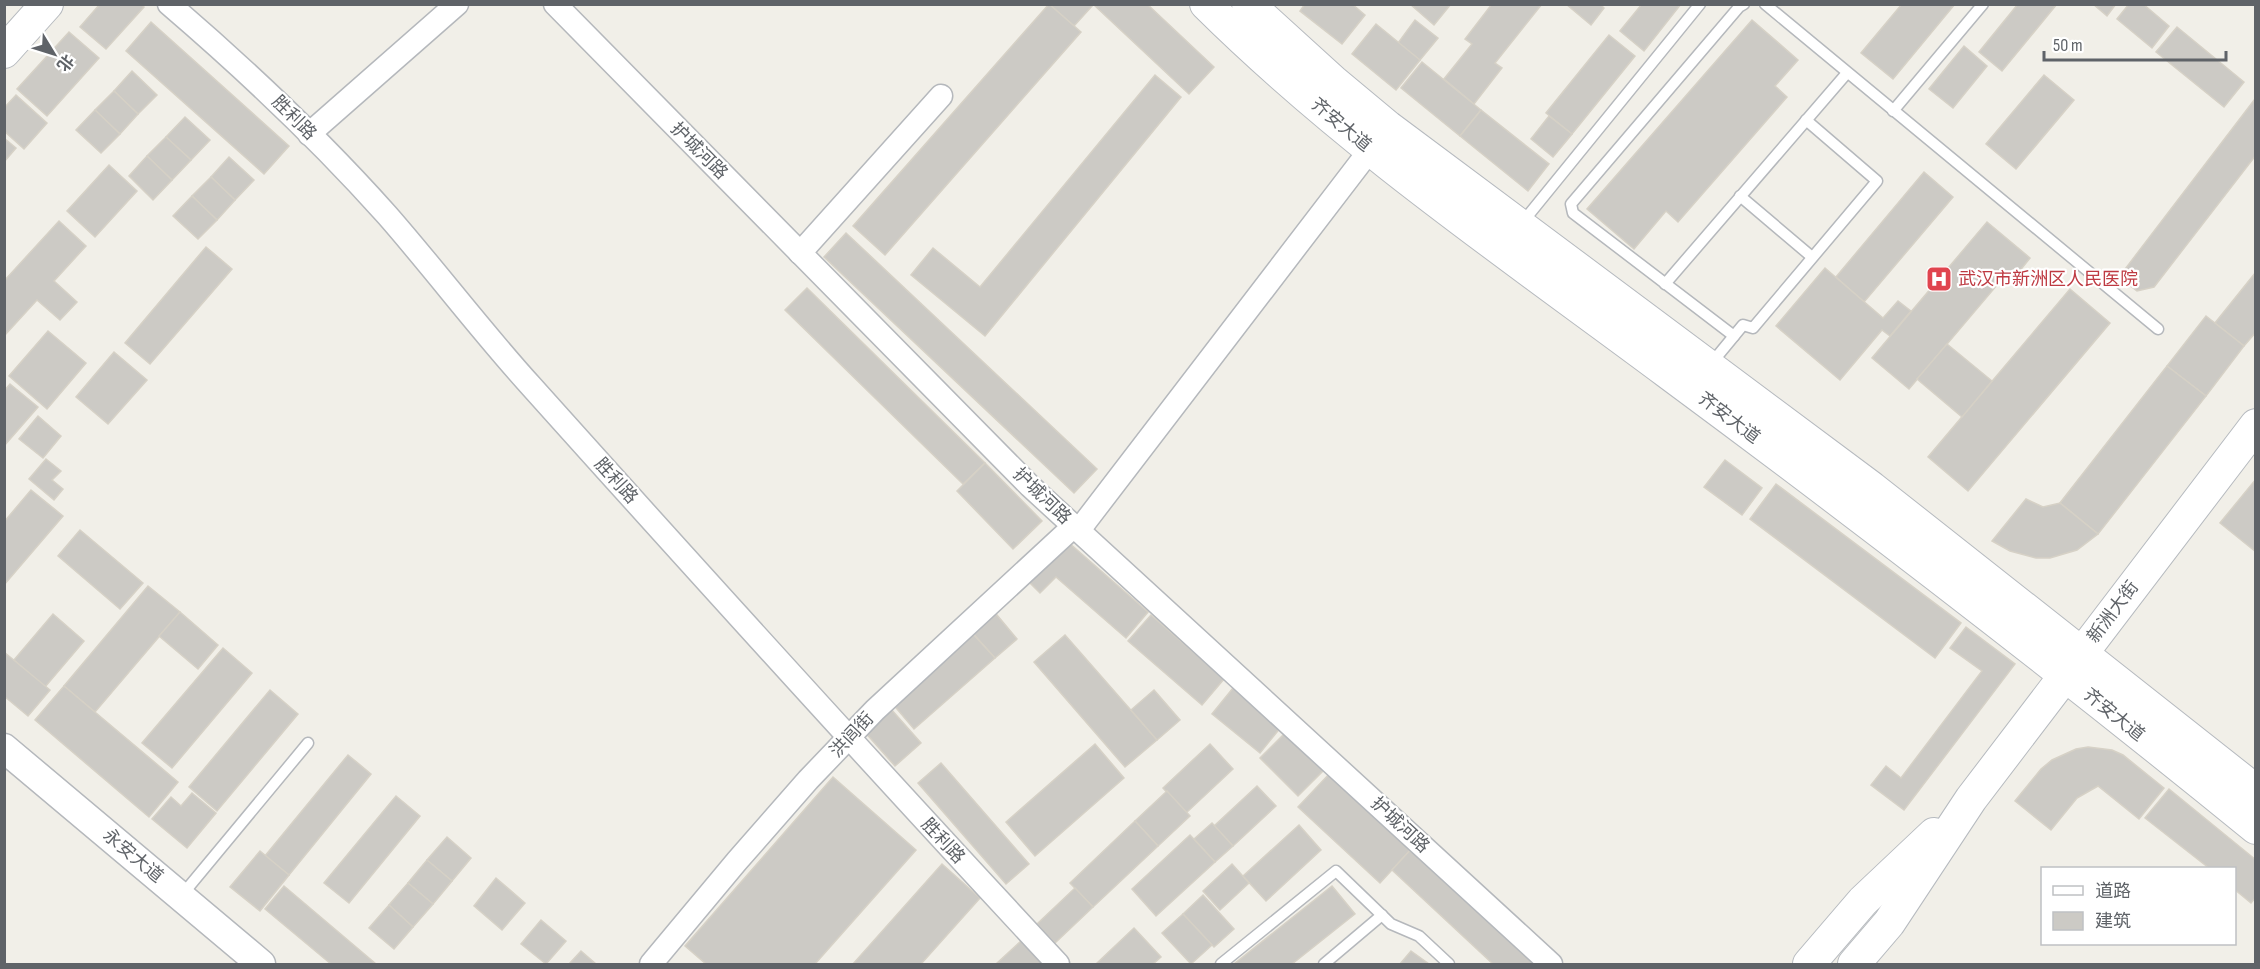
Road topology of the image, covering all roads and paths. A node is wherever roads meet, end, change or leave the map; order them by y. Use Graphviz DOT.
graph roads {
  1 [pos="47,4"];
  2 [pos="170,4"];
  3 [pos="458,4"];
  4 [pos="555,4"];
  5 [pos="1206,4"];
  6 [pos="1248,4"];
  7 [pos="1700,4"];
  8 [pos="1744,4"];
  9 [pos="1765,4"];
  10 [pos="1983,4"];
  11 [pos="4,52"];
  12 [pos="1847,73"];
  13 [pos="941,96"];
  14 [pos="1893,111"];
  15 [pos="1806,120"];
  16 [pos="309,134"];
  17 [pos="1370,150"];
  18 [pos="1740,196"];
  19 [pos="1510,237"];
  20 [pos="800,253"];
  21 [pos="1812,257"];
  22 [pos="1665,284"];
  23 [pos="2158,329"];
  24 [pos="1734,336"];
  25 [pos="1709,366"];
  26 [pos="2256,425"];
  27 [pos="1077,528"];
  28 [pos="2074,664"];
  29 [pos="848,739"];
  30 [pos="308,743"];
  31 [pos="4,748"];
  32 [pos="2256,791"];
  33 [pos="1971,799"];
  34 [pos="2256,828"];
  35 [pos="181,897"];
  36 [pos="1382,915"];
  37 [pos="261,964"];
  38 [pos="651,964"];
  39 [pos="1058,964"];
  40 [pos="1221,964"];
  41 [pos="1324,964"];
  42 [pos="1449,964"];
  43 [pos="1551,964"];
  44 [pos="1809,964"];
  45 [pos="1854,964"];
  1 -- 11 [label="main road"];
  2 -- 16 [label="street, 胜利路"];
  3 -- 16 [label="street"];
  4 -- 20 [label="street, 护城河路"];
  5 -- 17 [label="main road, 齐安大道"];
  6 -- 19 [label="main road, 齐安大道"];
  7 -- 19 [label="lane"];
  8 -- 22 [label="lane"];
  9 -- 12 [label="lane"];
  10 -- 14 [label="lane"];
  12 -- 14 [label="lane"];
  12 -- 15 [label="lane"];
  13 -- 20 [label="street"];
  14 -- 23 [label="lane"];
  15 -- 18 [label="lane"];
  15 -- 21 [label="lane"];
  16 -- 29 [label="street, 胜利路"];
  17 -- 19 [label="main road, 齐安大道"];
  17 -- 27 [label="street, 洪闾街"];
  18 -- 21 [label="lane"];
  18 -- 22 [label="lane"];
  19 -- 25 [label="main road, 齐安大道"];
  19 -- 28 [label="main road, 齐安大道"];
  20 -- 27 [label="street, 护城河路"];
  21 -- 24 [label="lane"];
  22 -- 24 [label="lane"];
  24 -- 25 [label="lane"];
  25 -- 28 [label="main road, 齐安大道"];
  26 -- 28 [label="main road, 新洲大街"];
  27 -- 29 [label="street, 洪闾街"];
  27 -- 43 [label="street, 护城河路"];
  28 -- 32 [label="main road, 齐安大道"];
  28 -- 33 [label="main road, 新洲大街"];
  28 -- 34 [label="main road, 齐安大道"];
  29 -- 38 [label="street, 洪闾街"];
  29 -- 39 [label="street, 胜利路"];
  30 -- 35 [label="lane"];
  31 -- 35 [label="street, 永安大道"];
  33 -- 44 [label="main road, 新洲大街"];
  33 -- 45 [label="main road, 新洲大街"];
  35 -- 37 [label="street, 永安大道"];
  36 -- 40 [label="lane"];
  36 -- 41 [label="lane"];
  36 -- 42 [label="lane"];
}
